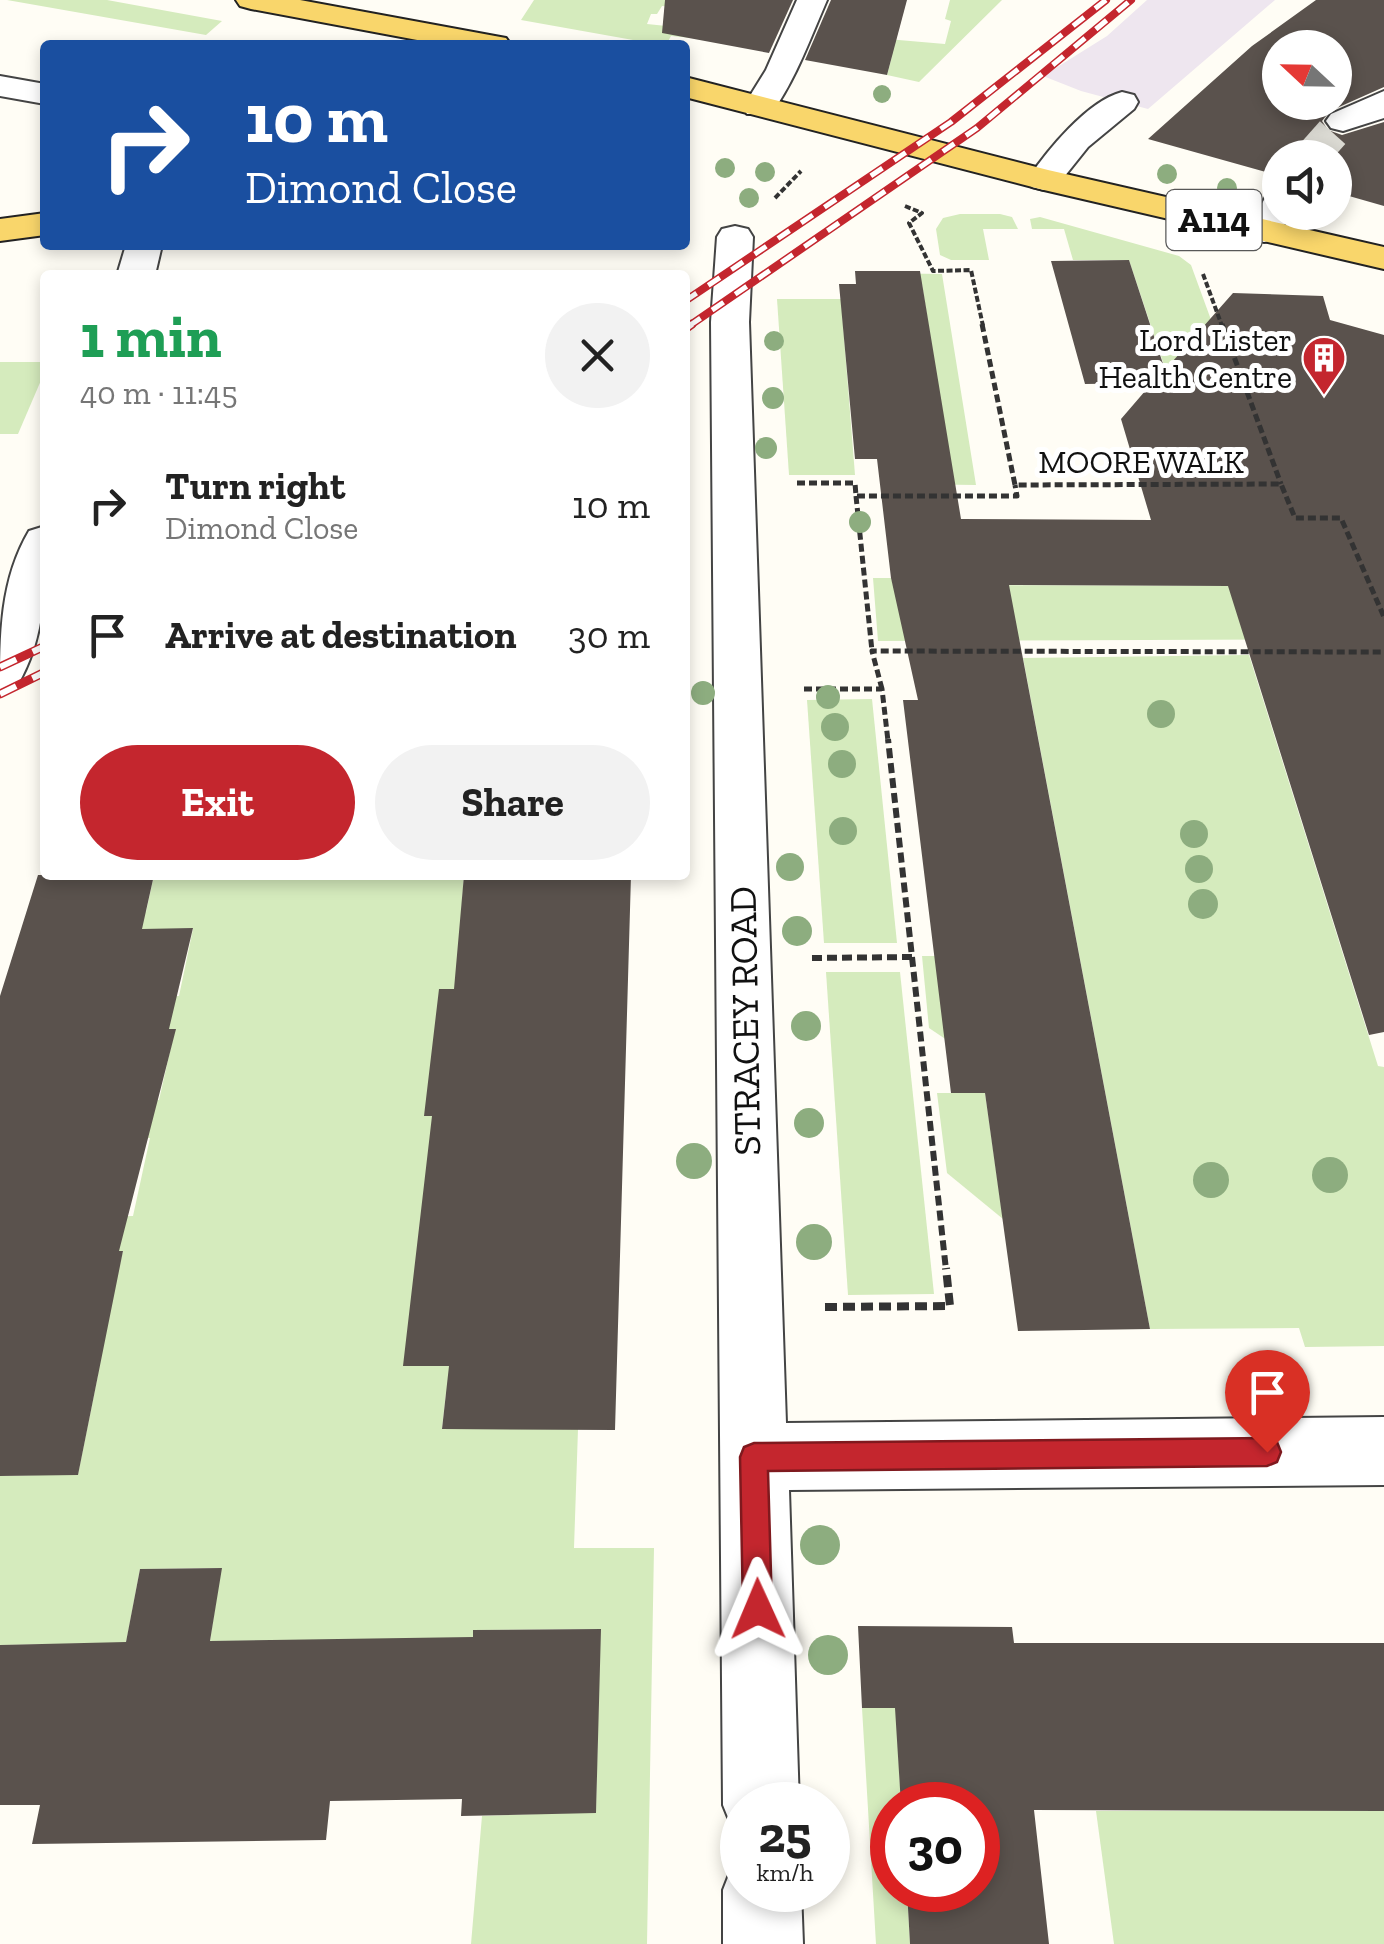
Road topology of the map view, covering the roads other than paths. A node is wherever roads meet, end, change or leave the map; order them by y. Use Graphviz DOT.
graph roads {
  1 [pos="812,0"];
  2 [pos="265,1"];
  3 [pos="421,39"];
  4 [pos="0,86"];
  5 [pos="690,89"];
  6 [pos="40,93"];
  7 [pos="1122,102"];
  8 [pos="1383,102"];
  9 [pos="759,106"];
  10 [pos="1343,121"];
  11 [pos="1044,180"];
  12 [pos="1262,213"];
  13 [pos="40,225"];
  14 [pos="0,230"];
  15 [pos="1311,230"];
  16 [pos="735,238"];
  17 [pos="1384,258"];
  18 [pos="40,556"];
  19 [pos="0,674"];
  20 [pos="1384,1451"];
  21 [pos="754,1457"];
  22 [pos="761,1782"];
  23 [pos="762,1912"];
  24 [pos="763,1944"];
  1 -- 9 [label="street"];
  2 -- 3 [label="main road"];
  4 -- 6 [label="street"];
  5 -- 9 [label="main road, A114"];
  7 -- 11 [label="street"];
  8 -- 10 [label="street"];
  9 -- 11 [label="main road, A114"];
  11 -- 12 [label="main road, A114"];
  13 -- 14 [label="main road"];
  15 -- 17 [label="main road, A114"];
  16 -- 21 [label="street, STRACEY ROAD"];
  18 -- 19 [label="street"];
  20 -- 21 [label="street"];
  21 -- 22 [label="street, STRACEY ROAD"];
  23 -- 24 [label="street"];
}
